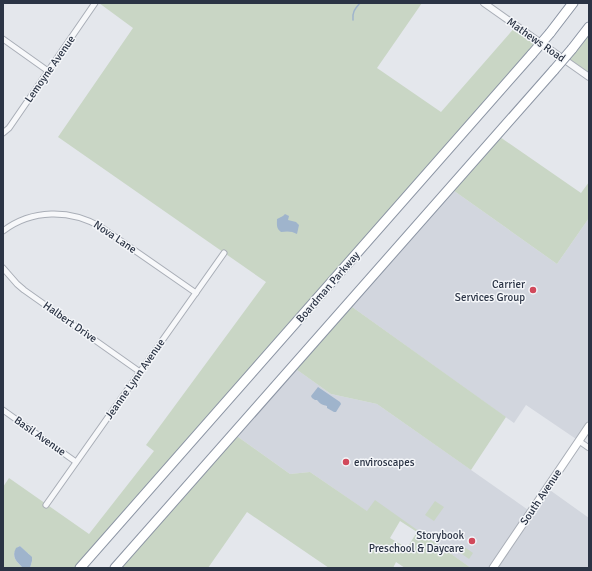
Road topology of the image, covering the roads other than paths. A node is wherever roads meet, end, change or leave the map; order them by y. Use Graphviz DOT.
graph roads {
  1 [pos="95,3"];
  2 [pos="485,3"];
  3 [pos="573,3"];
  4 [pos="589,27"];
  5 [pos="3,39"];
  6 [pos="48,71"];
  7 [pos="589,78"];
  8 [pos="3,132"];
  9 [pos="3,231"];
  10 [pos="224,253"];
  11 [pos="3,268"];
  12 [pos="196,293"];
  13 [pos="140,372"];
  14 [pos="3,410"];
  15 [pos="589,426"];
  16 [pos="579,441"];
  17 [pos="589,448"];
  18 [pos="76,462"];
  19 [pos="46,504"];
  20 [pos="80,568"];
  21 [pos="115,568"];
  22 [pos="493,568"];
  1 -- 6 [label="street, Lemoyne Avenue"];
  2 -- 7 [label="street, Mathews Road"];
  3 -- 20 [label="highway, Boardman Parkway, bridge"];
  4 -- 21 [label="highway, bridge"];
  5 -- 6 [label="street"];
  6 -- 8 [label="street, Lemoyne Avenue"];
  9 -- 12 [label="street, Nova Lane"];
  10 -- 12 [label="street, Jeanne Lynn Avenue"];
  11 -- 13 [label="street, Halbert Drive"];
  12 -- 13 [label="street, Jeanne Lynn Avenue"];
  13 -- 18 [label="street, Jeanne Lynn Avenue"];
  14 -- 18 [label="street, Basil Avenue"];
  15 -- 16 [label="main road, South Avenue"];
  16 -- 17 [label="street"];
  16 -- 22 [label="main road, South Avenue"];
  18 -- 19 [label="street, Jeanne Lynn Avenue"];
}
